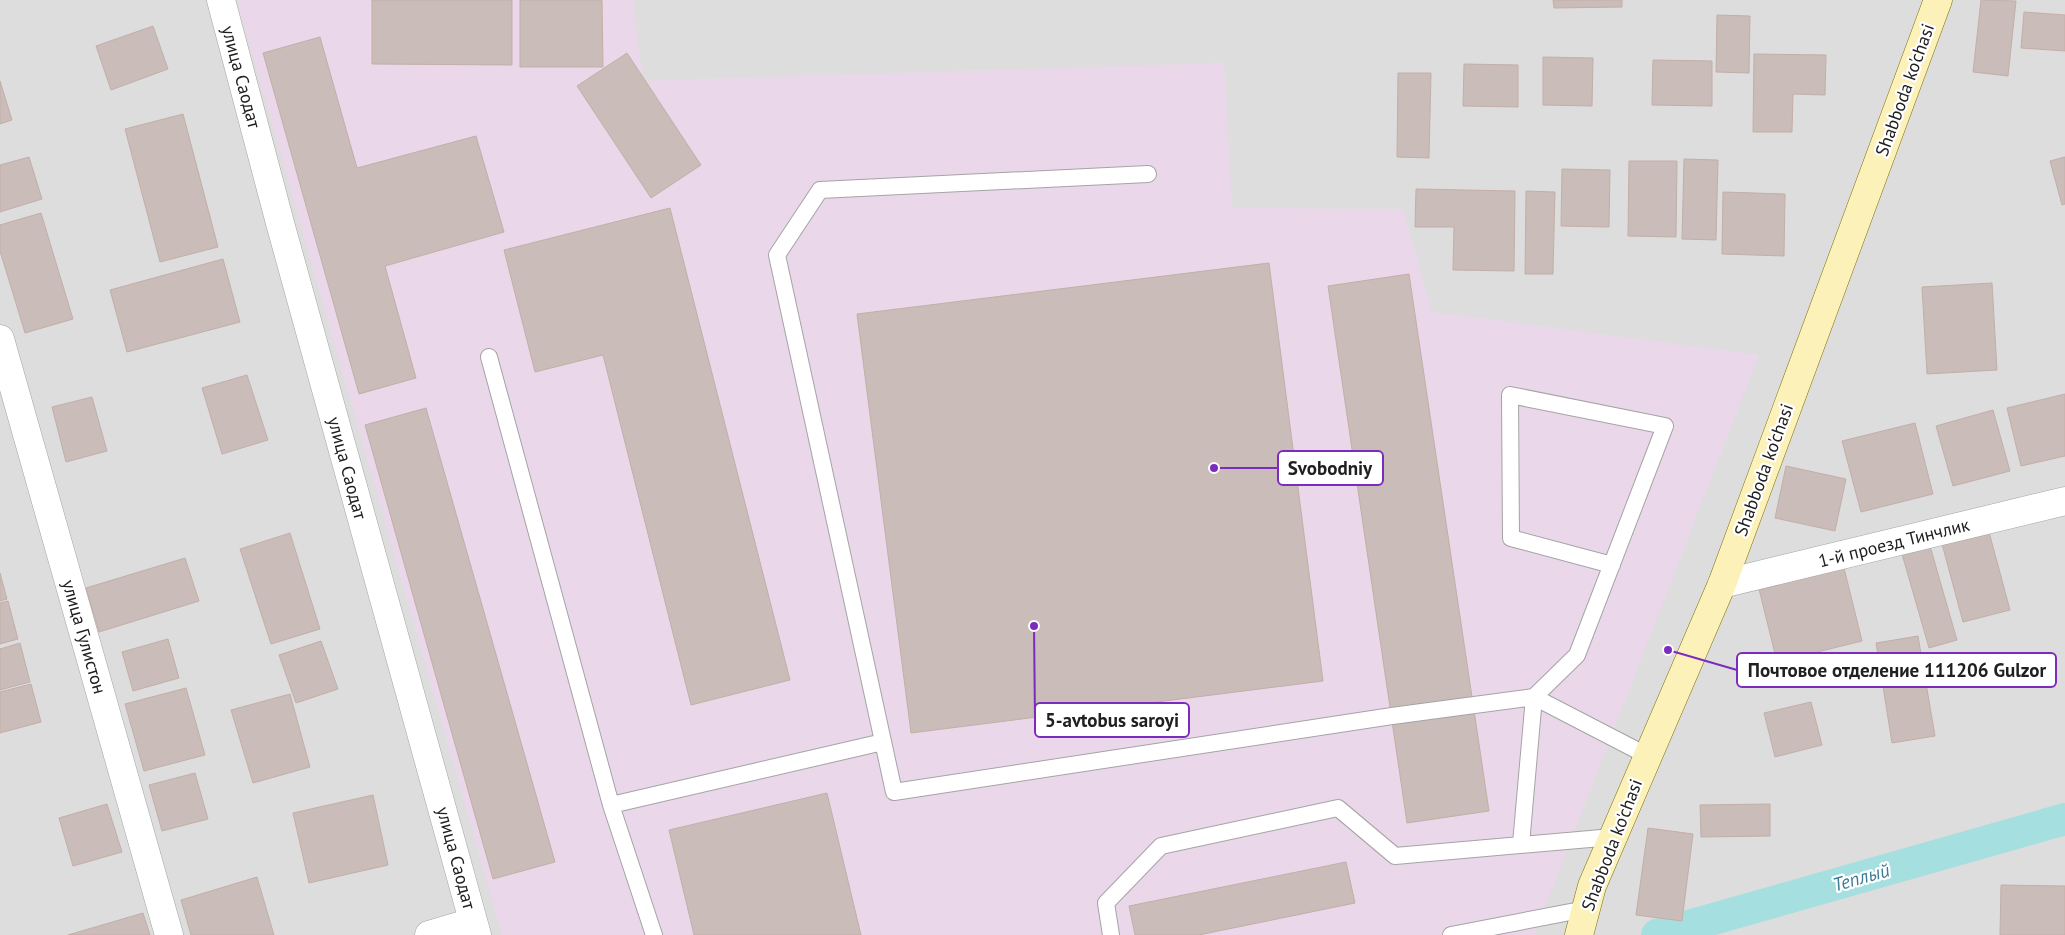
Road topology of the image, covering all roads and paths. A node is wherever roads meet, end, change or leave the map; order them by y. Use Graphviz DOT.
graph roads {
  1 [pos="221,0"];
  2 [pos="1938,0"];
  3 [pos="1148,174"];
  4 [pos="0,339"];
  5 [pos="488,357"];
  6 [pos="2065,501"];
  7 [pos="1612,564"];
  8 [pos="1722,584"];
  9 [pos="1534,697"];
  10 [pos="883,742"];
  11 [pos="1648,756"];
  12 [pos="611,805"];
  13 [pos="1613,837"];
  14 [pos="1521,844"];
  15 [pos="1586,909"];
  16 [pos="475,928"];
  17 [pos="169,935"];
  18 [pos="429,935"];
  19 [pos="654,935"];
  20 [pos="1111,935"];
  21 [pos="1451,935"];
  22 [pos="1579,935"];
  1 -- 16 [label="street, улица Саодат"];
  2 -- 8 [label="street, Shabboda ko'chasi"];
  3 -- 10 [label="lane"];
  4 -- 17 [label="street, улица Гулистон"];
  5 -- 12 [label="lane"];
  6 -- 8 [label="street, 1-й проезд Тинчлик"];
  7 -- 7 [label="lane"];
  7 -- 9 [label="lane"];
  8 -- 11 [label="street, Shabboda ko'chasi"];
  9 -- 10 [label="lane"];
  9 -- 11 [label="lane"];
  9 -- 14 [label="lane"];
  10 -- 12 [label="lane"];
  11 -- 13 [label="street, Shabboda ko'chasi"];
  12 -- 19 [label="lane"];
  13 -- 14 [label="lane"];
  13 -- 15 [label="street, Shabboda ko'chasi"];
  14 -- 20 [label="lane"];
  15 -- 21 [label="lane"];
  15 -- 22 [label="street, Shabboda ko'chasi"];
  16 -- 18 [label="street"];
}
